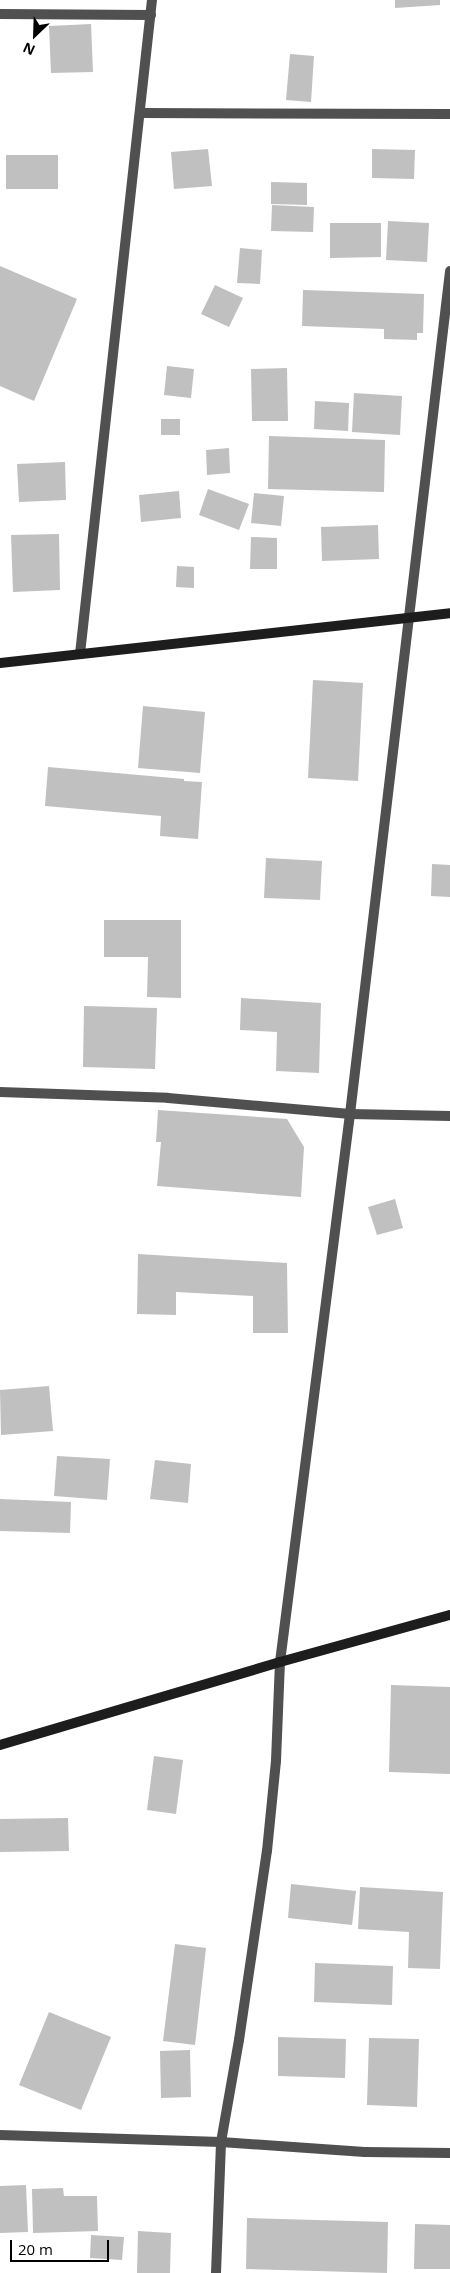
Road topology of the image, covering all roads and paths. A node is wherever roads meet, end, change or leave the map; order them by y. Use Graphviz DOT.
graph roads {
  1 [pos="152,0"];
  2 [pos="0,14"];
  3 [pos="150,15"];
  4 [pos="141,113"];
  5 [pos="450,114"];
  6 [pos="450,271"];
  7 [pos="450,613"];
  8 [pos="408,617"];
  9 [pos="80,654"];
  10 [pos="0,663"];
  11 [pos="0,1092"];
  12 [pos="350,1114"];
  13 [pos="450,1116"];
  14 [pos="450,1615"];
  15 [pos="280,1662"];
  16 [pos="0,1745"];
  17 [pos="0,2135"];
  18 [pos="221,2142"];
  19 [pos="450,2153"];
  20 [pos="216,2273"];
  1 -- 3 [label="street"];
  2 -- 3 [label="street"];
  3 -- 4 [label="street"];
  4 -- 5 [label="street"];
  4 -- 9 [label="street"];
  6 -- 8 [label="street"];
  7 -- 8 [label="main road"];
  8 -- 9 [label="main road"];
  8 -- 12 [label="street"];
  9 -- 10 [label="main road"];
  11 -- 12 [label="street"];
  12 -- 13 [label="street"];
  12 -- 15 [label="street"];
  14 -- 15 [label="main road"];
  15 -- 16 [label="main road"];
  15 -- 18 [label="street"];
  17 -- 18 [label="street"];
  18 -- 19 [label="street"];
  18 -- 20 [label="street"];
}
